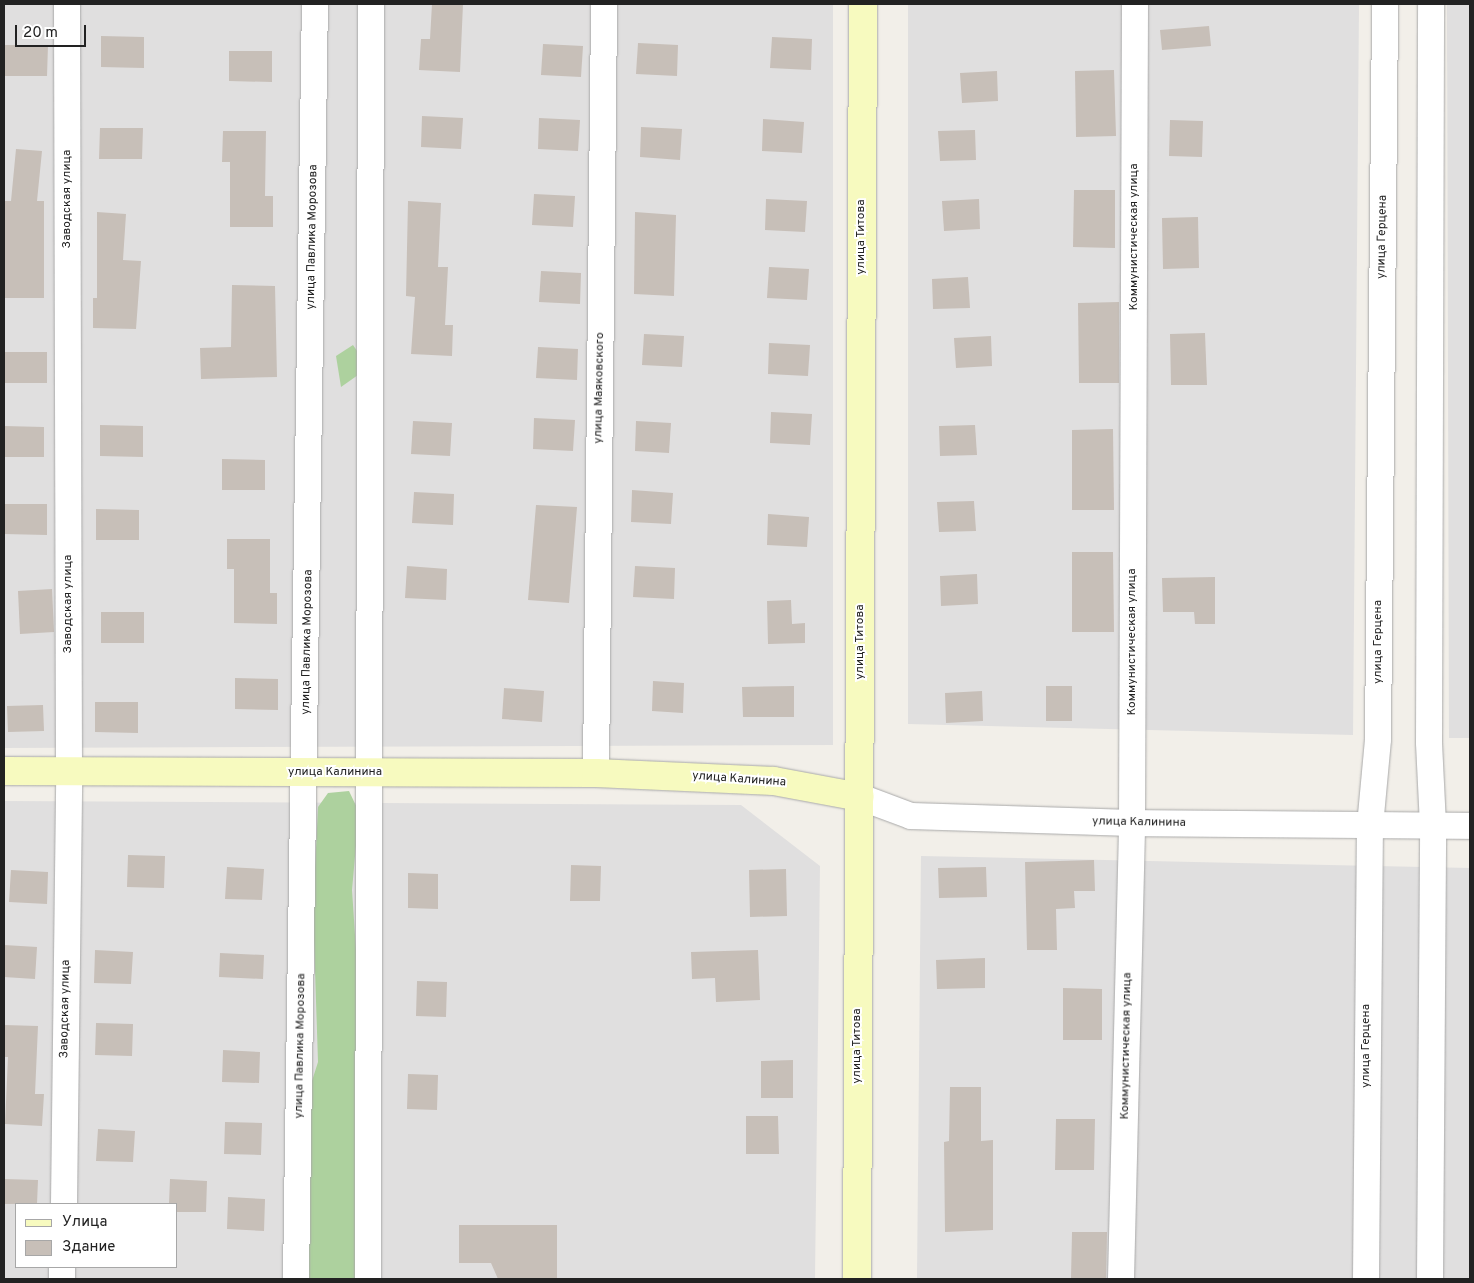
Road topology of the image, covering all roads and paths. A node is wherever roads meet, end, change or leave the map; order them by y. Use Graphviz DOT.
graph roads {
  1 [pos="67,4"];
  2 [pos="315,4"];
  3 [pos="371,4"];
  4 [pos="604,4"];
  5 [pos="863,4"];
  6 [pos="1135,4"];
  7 [pos="1385,4"];
  8 [pos="1432,4"];
  9 [pos="4,771"];
  10 [pos="69,771"];
  11 [pos="372,772"];
  12 [pos="596,773"];
  13 [pos="307,774"];
  14 [pos="860,797"];
  15 [pos="1132,823"];
  16 [pos="1434,825"];
  17 [pos="1370,826"];
  18 [pos="1470,826"];
  19 [pos="64,1203"];
  20 [pos="296,1279"];
  21 [pos="368,1279"];
  22 [pos="857,1279"];
  23 [pos="1121,1279"];
  24 [pos="1366,1279"];
  25 [pos="1430,1279"];
  1 -- 10 [label="street, Заводская улица"];
  2 -- 13 [label="street, улица Павлика Морозова"];
  3 -- 11 [label="street"];
  4 -- 12 [label="street, улица Маяковского"];
  5 -- 14 [label="main road, улица Титова"];
  6 -- 15 [label="street, Коммунистическая улица"];
  7 -- 17 [label="street, улица Герцена"];
  8 -- 16 [label="street"];
  9 -- 10 [label="main road, улица Калинина"];
  10 -- 13 [label="main road, улица Калинина"];
  10 -- 19 [label="street, Заводская улица"];
  11 -- 12 [label="main road, улица Калинина"];
  11 -- 13 [label="main road, улица Калинина"];
  11 -- 21 [label="street"];
  12 -- 14 [label="main road, улица Калинина"];
  13 -- 20 [label="street, улица Павлика Морозова"];
  14 -- 15 [label="street, улица Калинина"];
  14 -- 22 [label="main road, улица Титова"];
  15 -- 17 [label="street, улица Калинина"];
  15 -- 23 [label="street, Коммунистическая улица"];
  16 -- 17 [label="street, улица Калинина"];
  16 -- 18 [label="street, улица Калинина"];
  16 -- 25 [label="street"];
  17 -- 24 [label="street, улица Герцена"];
}
